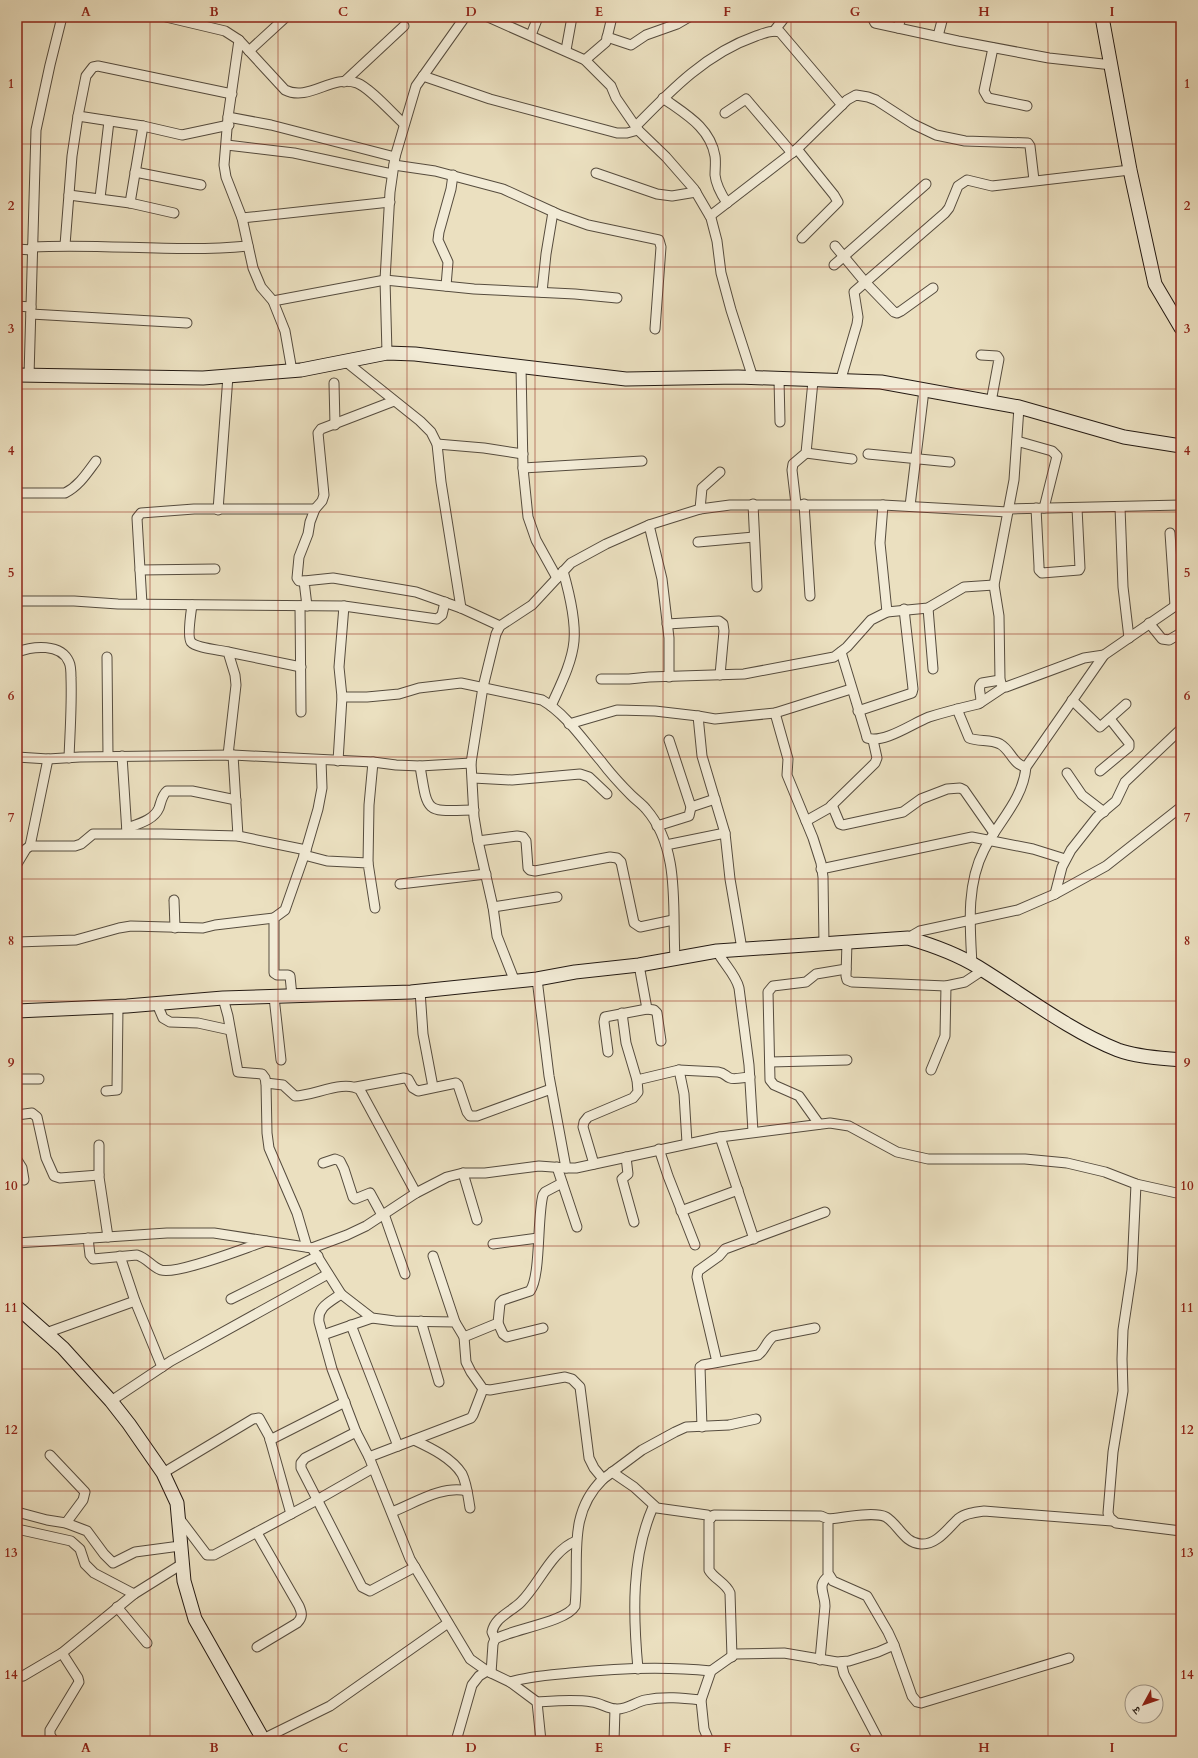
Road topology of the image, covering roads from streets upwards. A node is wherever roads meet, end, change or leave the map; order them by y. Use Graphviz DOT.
graph roads {
  1 [pos="62,17"];
  2 [pos="166,17"];
  3 [pos="465,17"];
  4 [pos="488,17"];
  5 [pos="538,17"];
  6 [pos="572,17"];
  7 [pos="612,17"];
  8 [pos="667,17"];
  9 [pos="689,17"];
  10 [pos="785,17"];
  11 [pos="873,17"];
  12 [pos="901,17"];
  13 [pos="943,17"];
  14 [pos="1102,17"];
  15 [pos="284,18"];
  16 [pos="404,26"];
  17 [pos="669,27"];
  18 [pos="898,28"];
  19 [pos="774,31"];
  20 [pos="531,35"];
  21 [pos="938,36"];
  22 [pos="607,37"];
  23 [pos="239,40"];
  24 [pos="993,48"];
  25 [pos="566,50"];
  26 [pos="249,51"];
  27 [pos="585,60"];
  28 [pos="1112,65"];
  29 [pos="423,76"];
  30 [pos="344,82"];
  31 [pos="232,94"];
  32 [pos="663,98"];
  33 [pos="842,105"];
  34 [pos="1027,106"];
  35 [pos="725,113"];
  36 [pos="78,116"];
  37 [pos="109,121"];
  38 [pos="228,121"];
  39 [pos="404,124"];
  40 [pos="143,126"];
  41 [pos="637,128"];
  42 [pos="227,145"];
  43 [pos="794,151"];
  44 [pos="394,165"];
  45 [pos="1130,170"];
  46 [pos="135,172"];
  47 [pos="596,173"];
  48 [pos="453,175"];
  49 [pos="1034,180"];
  50 [pos="926,184"];
  51 [pos="201,185"];
  52 [pos="696,192"];
  53 [pos="69,195"];
  54 [pos="100,198"];
  55 [pos="390,202"];
  56 [pos="130,203"];
  57 [pos="727,203"];
  58 [pos="553,212"];
  59 [pos="174,213"];
  60 [pos="710,216"];
  61 [pos="242,218"];
  62 [pos="802,238"];
  63 [pos="65,245"];
  64 [pos="248,246"];
  65 [pos="835,246"];
  66 [pos="17,248"];
  67 [pos="32,248"];
  68 [pos="844,256"];
  69 [pos="834,265"];
  70 [pos="385,280"];
  71 [pos="865,282"];
  72 [pos="446,286"];
  73 [pos="933,288"];
  74 [pos="542,292"];
  75 [pos="617,298"];
  76 [pos="273,301"];
  77 [pos="17,306"];
  78 [pos="31,310"];
  79 [pos="187,323"];
  80 [pos="1181,328"];
  81 [pos="655,329"];
  82 [pos="387,354"];
  83 [pos="981,355"];
  84 [pos="345,361"];
  85 [pos="521,367"];
  86 [pos="292,371"];
  87 [pos="23,376"];
  88 [pos="228,376"];
  89 [pos="753,378"];
  90 [pos="779,379"];
  91 [pos="813,381"];
  92 [pos="840,382"];
  93 [pos="334,383"];
  94 [pos="924,390"];
  95 [pos="394,400"];
  96 [pos="991,402"];
  97 [pos="1020,407"];
  98 [pos="780,422"];
  99 [pos="335,425"];
  100 [pos="1017,441"];
  101 [pos="437,444"];
  102 [pos="1181,446"];
  103 [pos="523,454"];
  104 [pos="806,454"];
  105 [pos="868,454"];
  106 [pos="916,458"];
  107 [pos="852,459"];
  108 [pos="96,461"];
  109 [pos="642,462"];
  110 [pos="950,462"];
  111 [pos="523,468"];
  112 [pos="720,472"];
  113 [pos="17,493"];
  114 [pos="753,504"];
  115 [pos="800,504"];
  116 [pos="882,505"];
  117 [pos="1181,505"];
  118 [pos="910,506"];
  119 [pos="1120,507"];
  120 [pos="1040,508"];
  121 [pos="1077,508"];
  122 [pos="315,509"];
  123 [pos="700,509"];
  124 [pos="218,510"];
  125 [pos="1008,510"];
  126 [pos="649,525"];
  127 [pos="1170,533"];
  128 [pos="754,537"];
  129 [pos="698,542"];
  130 [pos="140,570"];
  131 [pos="215,570"];
  132 [pos="560,575"];
  133 [pos="304,582"];
  134 [pos="994,585"];
  135 [pos="757,587"];
  136 [pos="810,596"];
  137 [pos="17,601"];
  138 [pos="445,602"];
  139 [pos="142,604"];
  140 [pos="1178,604"];
  141 [pos="192,605"];
  142 [pos="303,606"];
  143 [pos="344,606"];
  144 [pos="461,608"];
  145 [pos="928,608"];
  146 [pos="904,609"];
  147 [pos="887,612"];
  148 [pos="667,624"];
  149 [pos="1149,624"];
  150 [pos="500,626"];
  151 [pos="1181,633"];
  152 [pos="1129,638"];
  153 [pos="17,652"];
  154 [pos="228,652"];
  155 [pos="841,652"];
  156 [pos="1104,655"];
  157 [pos="107,657"];
  158 [pos="301,667"];
  159 [pos="933,669"];
  160 [pos="720,675"];
  161 [pos="669,677"];
  162 [pos="601,679"];
  163 [pos="1002,683"];
  164 [pos="483,687"];
  165 [pos="851,688"];
  166 [pos="342,697"];
  167 [pos="1072,700"];
  168 [pos="980,703"];
  169 [pos="1126,704"];
  170 [pos="551,706"];
  171 [pos="957,709"];
  172 [pos="858,711"];
  173 [pos="301,712"];
  174 [pos="775,713"];
  175 [pos="698,716"];
  176 [pos="1110,719"];
  177 [pos="569,724"];
  178 [pos="1181,730"];
  179 [pos="669,740"];
  180 [pos="873,740"];
  181 [pos="230,755"];
  182 [pos="108,756"];
  183 [pos="122,756"];
  184 [pos="17,757"];
  185 [pos="69,758"];
  186 [pos="48,759"];
  187 [pos="321,760"];
  188 [pos="338,760"];
  189 [pos="373,762"];
  190 [pos="471,763"];
  191 [pos="420,766"];
  192 [pos="1026,767"];
  193 [pos="1100,772"];
  194 [pos="1067,773"];
  195 [pos="472,778"];
  196 [pos="607,794"];
  197 [pos="715,799"];
  198 [pos="236,800"];
  199 [pos="832,805"];
  200 [pos="691,806"];
  201 [pos="1181,807"];
  202 [pos="474,810"];
  203 [pos="1104,812"];
  204 [pos="806,821"];
  205 [pos="657,826"];
  206 [pos="127,831"];
  207 [pos="725,832"];
  208 [pos="238,836"];
  209 [pos="992,837"];
  210 [pos="478,841"];
  211 [pos="666,845"];
  212 [pos="30,846"];
  213 [pos="305,853"];
  214 [pos="1065,859"];
  215 [pos="368,863"];
  216 [pos="17,864"];
  217 [pos="821,869"];
  218 [pos="486,874"];
  219 [pos="400,884"];
  220 [pos="1055,894"];
  221 [pos="557,897"];
  222 [pos="174,900"];
  223 [pos="494,907"];
  224 [pos="375,908"];
  225 [pos="274,918"];
  226 [pos="673,920"];
  227 [pos="970,920"];
  228 [pos="175,928"];
  229 [pos="908,938"];
  230 [pos="17,942"];
  231 [pos="847,942"];
  232 [pos="824,944"];
  233 [pos="742,949"];
  234 [pos="716,951"];
  235 [pos="675,958"];
  236 [pos="639,965"];
  237 [pos="977,967"];
  238 [pos="846,969"];
  239 [pos="537,979"];
  240 [pos="515,982"];
  241 [pos="946,986"];
  242 [pos="420,992"];
  243 [pos="292,996"];
  244 [pos="274,997"];
  245 [pos="223,998"];
  246 [pos="157,1004"];
  247 [pos="118,1006"];
  248 [pos="647,1009"];
  249 [pos="17,1011"];
  250 [pos="622,1013"];
  251 [pos="230,1030"];
  252 [pos="661,1041"];
  253 [pos="608,1052"];
  254 [pos="281,1060"];
  255 [pos="846,1060"];
  256 [pos="1181,1060"];
  257 [pos="770,1062"];
  258 [pos="679,1070"];
  259 [pos="931,1070"];
  260 [pos="750,1077"];
  261 [pos="17,1079"];
  262 [pos="39,1079"];
  263 [pos="637,1080"];
  264 [pos="266,1083"];
  265 [pos="356,1087"];
  266 [pos="433,1087"];
  267 [pos="551,1089"];
  268 [pos="106,1091"];
  269 [pos="17,1115"];
  270 [pos="819,1124"];
  271 [pos="753,1132"];
  272 [pos="720,1137"];
  273 [pos="687,1143"];
  274 [pos="99,1145"];
  275 [pos="659,1149"];
  276 [pos="626,1157"];
  277 [pos="17,1160"];
  278 [pos="323,1163"];
  279 [pos="594,1164"];
  280 [pos="562,1168"];
  281 [pos="463,1173"];
  282 [pos="99,1175"];
  283 [pos="24,1180"];
  284 [pos="562,1183"];
  285 [pos="1136,1184"];
  286 [pos="738,1190"];
  287 [pos="416,1193"];
  288 [pos="1181,1194"];
  289 [pos="681,1211"];
  290 [pos="825,1212"];
  291 [pos="383,1215"];
  292 [pos="477,1220"];
  293 [pos="634,1222"];
  294 [pos="577,1228"];
  295 [pos="108,1237"];
  296 [pos="88,1238"];
  297 [pos="538,1238"];
  298 [pos="754,1239"];
  299 [pos="267,1240"];
  300 [pos="17,1243"];
  301 [pos="493,1244"];
  302 [pos="695,1245"];
  303 [pos="310,1247"];
  304 [pos="120,1256"];
  305 [pos="318,1256"];
  306 [pos="433,1256"];
  307 [pos="328,1274"];
  308 [pos="405,1274"];
  309 [pos="341,1294"];
  310 [pos="231,1299"];
  311 [pos="135,1301"];
  312 [pos="17,1307"];
  313 [pos="372,1318"];
  314 [pos="421,1321"];
  315 [pos="455,1322"];
  316 [pos="498,1323"];
  317 [pos="350,1325"];
  318 [pos="544,1328"];
  319 [pos="815,1328"];
  320 [pos="46,1332"];
  321 [pos="323,1335"];
  322 [pos="464,1337"];
  323 [pos="717,1362"];
  324 [pos="162,1367"];
  325 [pos="439,1382"];
  326 [pos="483,1389"];
  327 [pos="111,1401"];
  328 [pos="345,1402"];
  329 [pos="756,1419"];
  330 [pos="702,1427"];
  331 [pos="356,1432"];
  332 [pos="270,1440"];
  333 [pos="414,1440"];
  334 [pos="398,1446"];
  335 [pos="50,1456"];
  336 [pos="368,1457"];
  337 [pos="373,1468"];
  338 [pos="612,1472"];
  339 [pos="163,1473"];
  340 [pos="603,1479"];
  341 [pos="467,1491"];
  342 [pos="317,1500"];
  343 [pos="653,1507"];
  344 [pos="470,1508"];
  345 [pos="17,1512"];
  346 [pos="392,1512"];
  347 [pos="291,1514"];
  348 [pos="179,1518"];
  349 [pos="710,1518"];
  350 [pos="828,1519"];
  351 [pos="1112,1521"];
  352 [pos="66,1522"];
  353 [pos="17,1529"];
  354 [pos="1181,1531"];
  355 [pos="257,1533"];
  356 [pos="576,1541"];
  357 [pos="180,1546"];
  358 [pos="182,1564"];
  359 [pos="415,1566"];
  360 [pos="829,1576"];
  361 [pos="134,1594"];
  362 [pos="117,1607"];
  363 [pos="448,1623"];
  364 [pos="495,1639"];
  365 [pos="147,1643"];
  366 [pos="894,1645"];
  367 [pos="257,1646"];
  368 [pos="62,1653"];
  369 [pos="732,1656"];
  370 [pos="1069,1658"];
  371 [pos="820,1660"];
  372 [pos="841,1662"];
  373 [pos="638,1669"];
  374 [pos="711,1671"];
  375 [pos="489,1672"];
  376 [pos="17,1677"];
  377 [pos="510,1682"];
  378 [pos="701,1700"];
  379 [pos="537,1702"];
  380 [pos="615,1710"];
  381 [pos="263,1740"];
  382 [pos="54,1741"];
  383 [pos="456,1741"];
  384 [pos="541,1741"];
  385 [pos="614,1741"];
  386 [pos="709,1741"];
  387 [pos="879,1741"];
  1 -- 67 [label="street"];
  2 -- 23 [label="street"];
  3 -- 29 [label="street"];
  4 -- 20 [label="street"];
  5 -- 20 [label="street"];
  6 -- 25 [label="street"];
  7 -- 22 [label="street"];
  8 -- 17 [label="street"];
  9 -- 17 [label="street"];
  10 -- 19 [label="street"];
  11 -- 18 [label="street"];
  12 -- 18 [label="street"];
  13 -- 21 [label="street"];
  14 -- 28 [label="street"];
  15 -- 26 [label="street"];
  16 -- 30 [label="street"];
  17 -- 22 [label="street"];
  18 -- 21 [label="street"];
  19 -- 32 [label="street"];
  19 -- 33 [label="street"];
  20 -- 25 [label="street"];
  21 -- 24 [label="street"];
  22 -- 27 [label="street"];
  23 -- 26 [label="street"];
  23 -- 31 [label="street"];
  24 -- 28 [label="street"];
  24 -- 34 [label="street"];
  25 -- 27 [label="street"];
  26 -- 30 [label="street"];
  27 -- 41 [label="street"];
  28 -- 45 [label="street"];
  29 -- 39 [label="street"];
  29 -- 41 [label="street"];
  30 -- 39 [label="street"];
  31 -- 36 [label="street"];
  31 -- 38 [label="street"];
  32 -- 41 [label="street"];
  32 -- 57 [label="street"];
  33 -- 43 [label="street"];
  33 -- 49 [label="street"];
  35 -- 43 [label="street"];
  36 -- 37 [label="street"];
  36 -- 53 [label="street"];
  37 -- 40 [label="street"];
  37 -- 54 [label="street"];
  38 -- 40 [label="street"];
  38 -- 42 [label="street"];
  38 -- 44 [label="street"];
  39 -- 44 [label="street"];
  40 -- 46 [label="street"];
  41 -- 52 [label="street"];
  42 -- 44 [label="street"];
  42 -- 61 [label="street"];
  43 -- 57 [label="street"];
  43 -- 62 [label="street"];
  44 -- 48 [label="street"];
  44 -- 55 [label="street"];
  45 -- 49 [label="street"];
  45 -- 80 [label="street"];
  46 -- 51 [label="street"];
  46 -- 56 [label="street"];
  47 -- 52 [label="street"];
  48 -- 58 [label="street"];
  48 -- 72 [label="street"];
  49 -- 71 [label="street"];
  50 -- 68 [label="street"];
  52 -- 60 [label="street"];
  53 -- 54 [label="street"];
  53 -- 63 [label="street"];
  54 -- 56 [label="street"];
  55 -- 61 [label="street"];
  55 -- 70 [label="street"];
  56 -- 59 [label="street"];
  57 -- 60 [label="street"];
  58 -- 74 [label="street"];
  58 -- 81 [label="street"];
  60 -- 89 [label="street"];
  61 -- 64 [label="street"];
  63 -- 64 [label="street"];
  63 -- 67 [label="street"];
  64 -- 76 [label="street"];
  65 -- 68 [label="street"];
  66 -- 67 [label="street"];
  67 -- 78 [label="street"];
  68 -- 69 [label="street"];
  68 -- 71 [label="street"];
  70 -- 72 [label="street"];
  70 -- 76 [label="street"];
  70 -- 82 [label="street"];
  71 -- 73 [label="street"];
  71 -- 92 [label="street"];
  72 -- 74 [label="street"];
  74 -- 75 [label="street"];
  76 -- 86 [label="street"];
  77 -- 78 [label="street"];
  78 -- 79 [label="street"];
  78 -- 87 [label="street"];
  82 -- 84 [label="street"];
  82 -- 85 [label="street"];
  83 -- 96 [label="street"];
  84 -- 86 [label="street"];
  84 -- 95 [label="street"];
  85 -- 89 [label="street"];
  85 -- 103 [label="street"];
  86 -- 88 [label="street"];
  87 -- 88 [label="street"];
  88 -- 124 [label="street"];
  89 -- 90 [label="street"];
  90 -- 91 [label="street"];
  90 -- 98 [label="street"];
  91 -- 92 [label="street"];
  91 -- 104 [label="street"];
  92 -- 94 [label="street"];
  93 -- 99 [label="street"];
  94 -- 96 [label="street"];
  94 -- 106 [label="street"];
  95 -- 99 [label="street"];
  95 -- 101 [label="street"];
  96 -- 97 [label="street"];
  97 -- 100 [label="street"];
  97 -- 102 [label="street"];
  99 -- 122 [label="street"];
  100 -- 120 [label="street"];
  100 -- 125 [label="street"];
  101 -- 103 [label="street"];
  101 -- 144 [label="street"];
  103 -- 111 [label="street"];
  104 -- 107 [label="street"];
  104 -- 115 [label="street"];
  105 -- 106 [label="street"];
  106 -- 110 [label="street"];
  106 -- 118 [label="street"];
  108 -- 113 [label="street"];
  109 -- 111 [label="street"];
  111 -- 132 [label="street"];
  112 -- 123 [label="street"];
  114 -- 115 [label="street"];
  114 -- 123 [label="street"];
  114 -- 128 [label="street"];
  115 -- 116 [label="street"];
  115 -- 136 [label="street"];
  116 -- 118 [label="street"];
  116 -- 147 [label="street"];
  117 -- 119 [label="street"];
  118 -- 125 [label="street"];
  119 -- 121 [label="street"];
  119 -- 152 [label="street"];
  120 -- 121 [label="street"];
  120 -- 121 [label="street"];
  120 -- 125 [label="street"];
  122 -- 124 [label="street"];
  122 -- 133 [label="street"];
  123 -- 126 [label="street"];
  124 -- 130 [label="street"];
  125 -- 134 [label="street"];
  126 -- 132 [label="street"];
  126 -- 148 [label="street"];
  127 -- 140 [label="street"];
  128 -- 129 [label="street"];
  128 -- 135 [label="street"];
  130 -- 131 [label="street"];
  130 -- 139 [label="street"];
  132 -- 150 [label="street"];
  132 -- 170 [label="street"];
  133 -- 138 [label="street"];
  133 -- 142 [label="street"];
  134 -- 145 [label="street"];
  134 -- 163 [label="street"];
  137 -- 139 [label="street"];
  138 -- 143 [label="street"];
  138 -- 144 [label="street"];
  139 -- 141 [label="street"];
  140 -- 149 [label="street"];
  141 -- 142 [label="street"];
  141 -- 154 [label="street"];
  142 -- 143 [label="street"];
  142 -- 158 [label="street"];
  143 -- 166 [label="street"];
  144 -- 150 [label="street"];
  145 -- 146 [label="street"];
  145 -- 159 [label="street"];
  146 -- 147 [label="street"];
  146 -- 172 [label="street"];
  147 -- 155 [label="street"];
  148 -- 160 [label="street"];
  148 -- 161 [label="street"];
  149 -- 151 [label="street"];
  149 -- 152 [label="street"];
  150 -- 164 [label="street"];
  152 -- 156 [label="street"];
  153 -- 185 [label="street"];
  154 -- 158 [label="street"];
  154 -- 181 [label="street"];
  155 -- 160 [label="street"];
  155 -- 165 [label="street"];
  156 -- 163 [label="street"];
  156 -- 167 [label="street"];
  157 -- 182 [label="street"];
  158 -- 173 [label="street"];
  160 -- 161 [label="street"];
  161 -- 162 [label="street"];
  163 -- 168 [label="street"];
  163 -- 168 [label="street"];
  164 -- 166 [label="street"];
  164 -- 170 [label="street"];
  164 -- 190 [label="street"];
  165 -- 172 [label="street"];
  165 -- 174 [label="street"];
  166 -- 188 [label="street"];
  167 -- 176 [label="street"];
  167 -- 192 [label="street"];
  168 -- 171 [label="street"];
  169 -- 176 [label="street"];
  170 -- 177 [label="street"];
  171 -- 180 [label="street"];
  171 -- 192 [label="street"];
  172 -- 180 [label="street"];
  174 -- 175 [label="street"];
  174 -- 204 [label="street"];
  175 -- 177 [label="street"];
  175 -- 197 [label="street"];
  176 -- 193 [label="street"];
  177 -- 205 [label="street"];
  178 -- 203 [label="street"];
  179 -- 200 [label="street"];
  180 -- 199 [label="street"];
  181 -- 183 [label="street"];
  181 -- 187 [label="street"];
  181 -- 198 [label="street"];
  182 -- 183 [label="street"];
  182 -- 185 [label="street"];
  183 -- 206 [label="street"];
  184 -- 186 [label="street"];
  185 -- 186 [label="street"];
  186 -- 212 [label="street"];
  187 -- 188 [label="street"];
  187 -- 213 [label="street"];
  188 -- 189 [label="street"];
  189 -- 191 [label="street"];
  189 -- 215 [label="street"];
  190 -- 191 [label="street"];
  190 -- 195 [label="street"];
  191 -- 202 [label="street"];
  192 -- 209 [label="street"];
  194 -- 203 [label="street"];
  195 -- 196 [label="street"];
  195 -- 202 [label="street"];
  197 -- 200 [label="street"];
  197 -- 207 [label="street"];
  198 -- 206 [label="street"];
  198 -- 208 [label="street"];
  199 -- 204 [label="street"];
  199 -- 209 [label="street"];
  200 -- 205 [label="street"];
  201 -- 220 [label="street"];
  202 -- 210 [label="street"];
  203 -- 214 [label="street"];
  204 -- 217 [label="street"];
  205 -- 211 [label="street"];
  206 -- 208 [label="street"];
  206 -- 212 [label="street"];
  207 -- 211 [label="street"];
  207 -- 233 [label="street"];
  208 -- 213 [label="street"];
  209 -- 214 [label="street"];
  209 -- 217 [label="street"];
  209 -- 227 [label="street"];
  210 -- 218 [label="street"];
  210 -- 226 [label="street"];
  211 -- 226 [label="street"];
  212 -- 216 [label="street"];
  213 -- 215 [label="street"];
  213 -- 225 [label="street"];
  214 -- 220 [label="street"];
  215 -- 224 [label="street"];
  217 -- 232 [label="street"];
  218 -- 219 [label="street"];
  218 -- 223 [label="street"];
  220 -- 227 [label="street"];
  221 -- 223 [label="street"];
  222 -- 228 [label="street"];
  223 -- 240 [label="street"];
  225 -- 228 [label="street"];
  225 -- 243 [label="street"];
  226 -- 235 [label="street"];
  227 -- 229 [label="street"];
  227 -- 237 [label="street"];
  228 -- 230 [label="street"];
  229 -- 231 [label="street"];
  229 -- 237 [label="street"];
  231 -- 232 [label="street"];
  231 -- 238 [label="street"];
  232 -- 233 [label="street"];
  233 -- 234 [label="street"];
  234 -- 235 [label="street"];
  234 -- 260 [label="street"];
  235 -- 236 [label="street"];
  236 -- 239 [label="street"];
  236 -- 248 [label="street"];
  237 -- 241 [label="street"];
  237 -- 256 [label="street"];
  238 -- 241 [label="street"];
  238 -- 257 [label="street"];
  239 -- 240 [label="street"];
  239 -- 267 [label="street"];
  240 -- 242 [label="street"];
  241 -- 259 [label="street"];
  242 -- 243 [label="street"];
  242 -- 266 [label="street"];
  243 -- 244 [label="street"];
  244 -- 245 [label="street"];
  244 -- 254 [label="street"];
  245 -- 246 [label="street"];
  245 -- 251 [label="street"];
  246 -- 247 [label="street"];
  246 -- 251 [label="street"];
  247 -- 249 [label="street"];
  247 -- 268 [label="street"];
  248 -- 250 [label="street"];
  248 -- 252 [label="street"];
  250 -- 253 [label="street"];
  250 -- 263 [label="street"];
  251 -- 264 [label="street"];
  255 -- 257 [label="street"];
  257 -- 270 [label="street"];
  258 -- 260 [label="street"];
  258 -- 263 [label="street"];
  258 -- 273 [label="street"];
  260 -- 271 [label="street"];
  261 -- 262 [label="street"];
  263 -- 279 [label="street"];
  264 -- 265 [label="street"];
  264 -- 303 [label="street"];
  265 -- 266 [label="street"];
  265 -- 287 [label="street"];
  266 -- 267 [label="street"];
  267 -- 280 [label="street"];
  269 -- 282 [label="street"];
  270 -- 271 [label="street"];
  270 -- 285 [label="street"];
  271 -- 272 [label="street"];
  272 -- 273 [label="street"];
  272 -- 286 [label="street"];
  273 -- 275 [label="street"];
  274 -- 282 [label="street"];
  275 -- 276 [label="street"];
  275 -- 289 [label="street"];
  276 -- 279 [label="street"];
  276 -- 293 [label="street"];
  277 -- 283 [label="street"];
  278 -- 291 [label="street"];
  279 -- 280 [label="street"];
  280 -- 281 [label="street"];
  280 -- 284 [label="street"];
  281 -- 287 [label="street"];
  281 -- 292 [label="street"];
  282 -- 295 [label="street"];
  284 -- 294 [label="street"];
  284 -- 297 [label="street"];
  285 -- 288 [label="street"];
  285 -- 351 [label="street"];
  286 -- 289 [label="street"];
  286 -- 298 [label="street"];
  287 -- 291 [label="street"];
  289 -- 302 [label="street"];
  290 -- 298 [label="street"];
  291 -- 303 [label="street"];
  291 -- 308 [label="street"];
  295 -- 296 [label="street"];
  295 -- 299 [label="street"];
  296 -- 300 [label="street"];
  296 -- 304 [label="street"];
  297 -- 301 [label="street"];
  297 -- 316 [label="street"];
  298 -- 323 [label="street"];
  299 -- 303 [label="street"];
  299 -- 304 [label="street"];
  303 -- 305 [label="street"];
  304 -- 311 [label="street"];
  305 -- 307 [label="street"];
  305 -- 310 [label="street"];
  306 -- 315 [label="street"];
  307 -- 309 [label="street"];
  307 -- 324 [label="street"];
  309 -- 313 [label="street"];
  309 -- 321 [label="street"];
  311 -- 320 [label="street"];
  311 -- 324 [label="street"];
  312 -- 320 [label="street"];
  313 -- 314 [label="street"];
  313 -- 317 [label="street"];
  314 -- 315 [label="street"];
  314 -- 325 [label="street"];
  315 -- 322 [label="street"];
  316 -- 318 [label="street"];
  316 -- 322 [label="street"];
  317 -- 321 [label="street"];
  317 -- 334 [label="street"];
  319 -- 323 [label="street"];
  320 -- 327 [label="street"];
  321 -- 328 [label="street"];
  322 -- 326 [label="street"];
  323 -- 330 [label="street"];
  324 -- 327 [label="street"];
  326 -- 333 [label="street"];
  326 -- 340 [label="street"];
  327 -- 339 [label="street"];
  328 -- 331 [label="street"];
  328 -- 332 [label="street"];
  329 -- 330 [label="street"];
  330 -- 338 [label="street"];
  331 -- 336 [label="street"];
  331 -- 342 [label="street"];
  332 -- 339 [label="street"];
  332 -- 347 [label="street"];
  333 -- 334 [label="street"];
  333 -- 341 [label="street"];
  334 -- 336 [label="street"];
  335 -- 352 [label="street"];
  336 -- 337 [label="street"];
  337 -- 342 [label="street"];
  337 -- 346 [label="street"];
  338 -- 340 [label="street"];
  338 -- 343 [label="street"];
  339 -- 348 [label="street"];
  340 -- 356 [label="street"];
  341 -- 344 [label="street"];
  341 -- 346 [label="street"];
  342 -- 347 [label="street"];
  342 -- 359 [label="street"];
  343 -- 349 [label="street"];
  343 -- 373 [label="street"];
  345 -- 352 [label="street"];
  346 -- 359 [label="street"];
  347 -- 355 [label="street"];
  348 -- 355 [label="street"];
  348 -- 357 [label="street"];
  349 -- 350 [label="street"];
  349 -- 369 [label="street"];
  350 -- 351 [label="street"];
  350 -- 360 [label="street"];
  351 -- 354 [label="street"];
  352 -- 357 [label="street"];
  353 -- 361 [label="street"];
  355 -- 367 [label="street"];
  356 -- 364 [label="street"];
  356 -- 364 [label="street"];
  357 -- 358 [label="street"];
  358 -- 361 [label="street"];
  358 -- 381 [label="street"];
  359 -- 363 [label="street"];
  360 -- 366 [label="street"];
  360 -- 371 [label="street"];
  361 -- 362 [label="street"];
  362 -- 365 [label="street"];
  362 -- 368 [label="street"];
  363 -- 375 [label="street"];
  363 -- 381 [label="street"];
  364 -- 375 [label="street"];
  366 -- 370 [label="street"];
  366 -- 372 [label="street"];
  368 -- 376 [label="street"];
  368 -- 382 [label="street"];
  369 -- 371 [label="street"];
  369 -- 374 [label="street"];
  371 -- 372 [label="street"];
  372 -- 387 [label="street"];
  373 -- 374 [label="street"];
  373 -- 377 [label="street"];
  374 -- 378 [label="street"];
  375 -- 377 [label="street"];
  375 -- 383 [label="street"];
  377 -- 379 [label="street"];
  378 -- 380 [label="street"];
  378 -- 386 [label="street"];
  379 -- 380 [label="street"];
  379 -- 384 [label="street"];
  380 -- 385 [label="street"];
}
